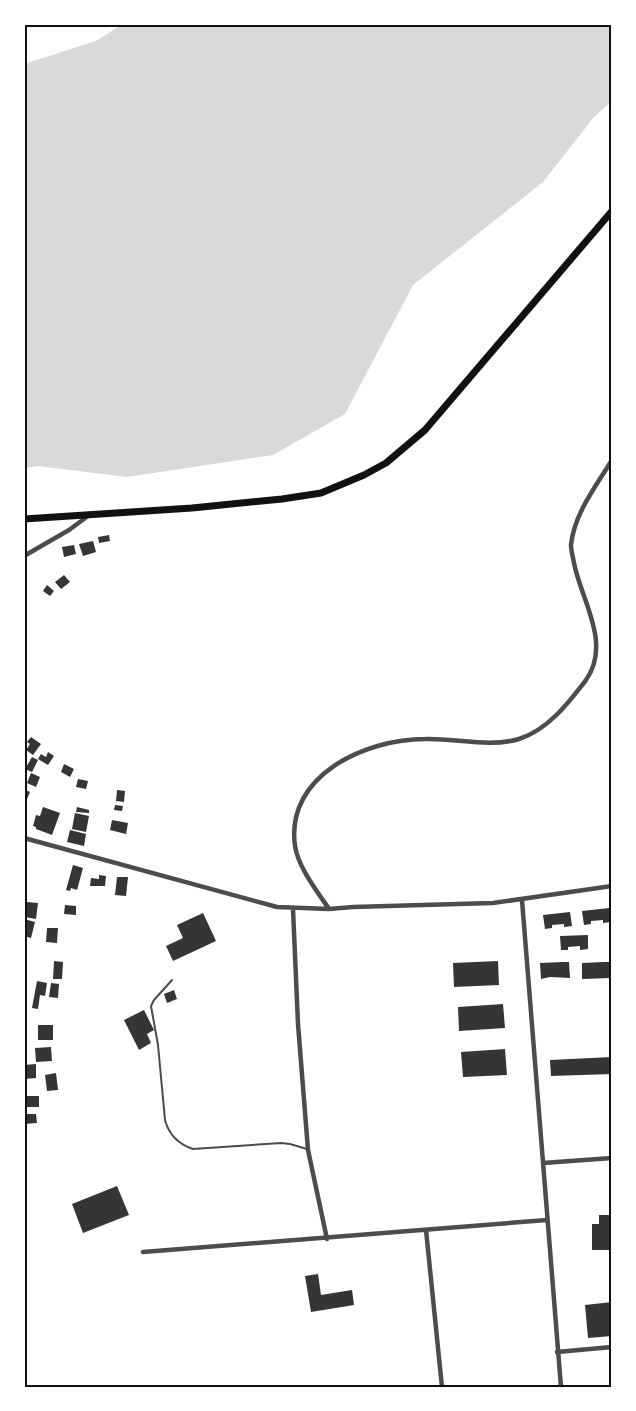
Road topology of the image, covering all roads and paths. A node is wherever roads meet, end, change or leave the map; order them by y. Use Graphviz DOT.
graph roads {
  1 [pos="612,211"];
  2 [pos="612,460"];
  3 [pos="90,515"];
  4 [pos="24,519"];
  5 [pos="24,556"];
  6 [pos="24,838"];
  7 [pos="612,886"];
  8 [pos="522,900"];
  9 [pos="293,909"];
  10 [pos="329,909"];
  11 [pos="172,980"];
  12 [pos="308,1150"];
  13 [pos="612,1158"];
  14 [pos="543,1164"];
  15 [pos="547,1220"];
  16 [pos="426,1230"];
  17 [pos="327,1239"];
  18 [pos="143,1252"];
  19 [pos="612,1347"];
  20 [pos="557,1352"];
  21 [pos="442,1387"];
  22 [pos="561,1387"];
  1 -- 3 [label="main road"];
  2 -- 10 [label="street"];
  3 -- 4 [label="main road"];
  3 -- 5 [label="street"];
  6 -- 9 [label="street"];
  7 -- 8 [label="street"];
  8 -- 10 [label="street"];
  8 -- 14 [label="street"];
  9 -- 10 [label="street"];
  9 -- 12 [label="street"];
  11 -- 12 [label="lane"];
  12 -- 17 [label="street"];
  13 -- 14 [label="street"];
  14 -- 15 [label="street"];
  15 -- 16 [label="street"];
  15 -- 20 [label="street"];
  16 -- 17 [label="street"];
  16 -- 21 [label="street"];
  17 -- 18 [label="street"];
  19 -- 20 [label="street"];
  20 -- 22 [label="street"];
}
